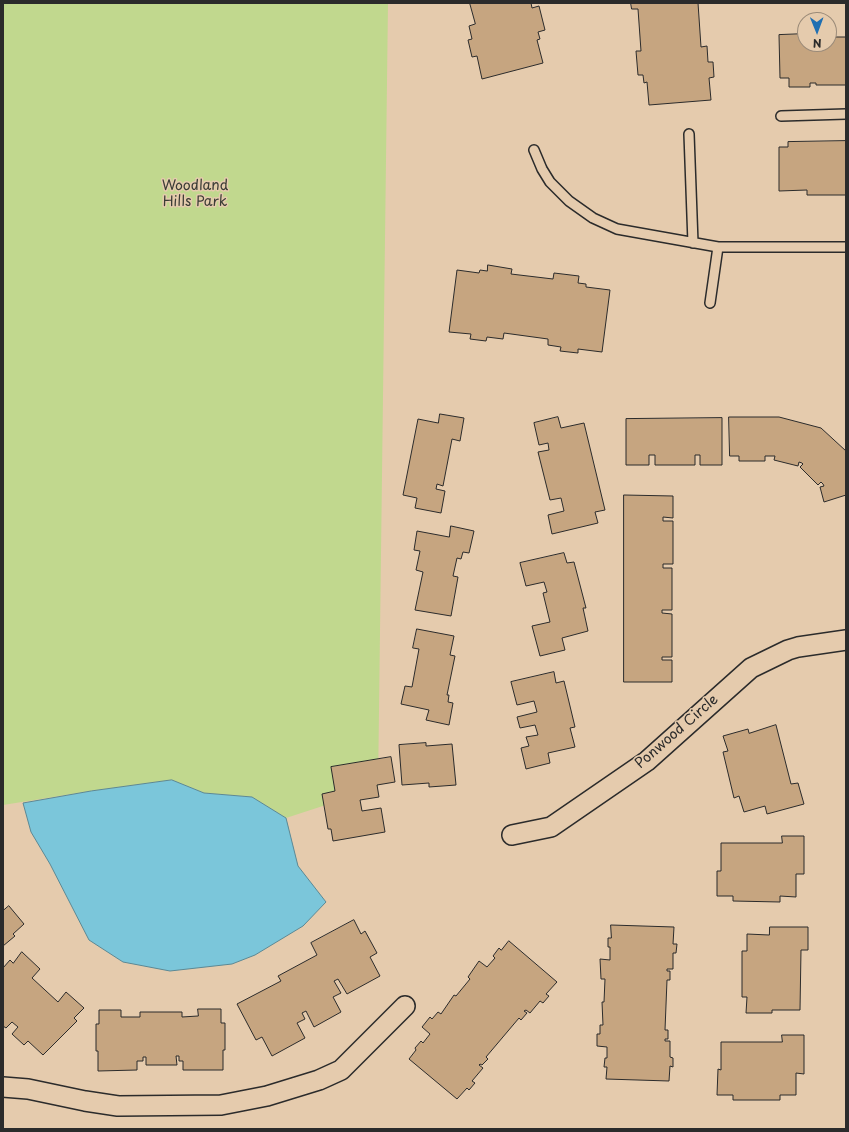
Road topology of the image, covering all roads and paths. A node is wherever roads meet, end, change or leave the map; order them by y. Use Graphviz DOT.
graph roads {
  1 [pos="846,114"];
  2 [pos="781,116"];
  3 [pos="688,134"];
  4 [pos="534,150"];
  5 [pos="693,243"];
  6 [pos="718,247"];
  7 [pos="846,247"];
  8 [pos="710,302"];
  9 [pos="846,640"];
  10 [pos="512,835"];
  11 [pos="405,1006"];
  12 [pos="3,1087"];
  1 -- 2 [label="lane"];
  3 -- 5 [label="lane"];
  4 -- 5 [label="lane"];
  5 -- 6 [label="lane"];
  6 -- 7 [label="lane"];
  6 -- 8 [label="lane"];
  9 -- 10 [label="street, Ponwood Circle"];
  11 -- 12 [label="street"];
}
